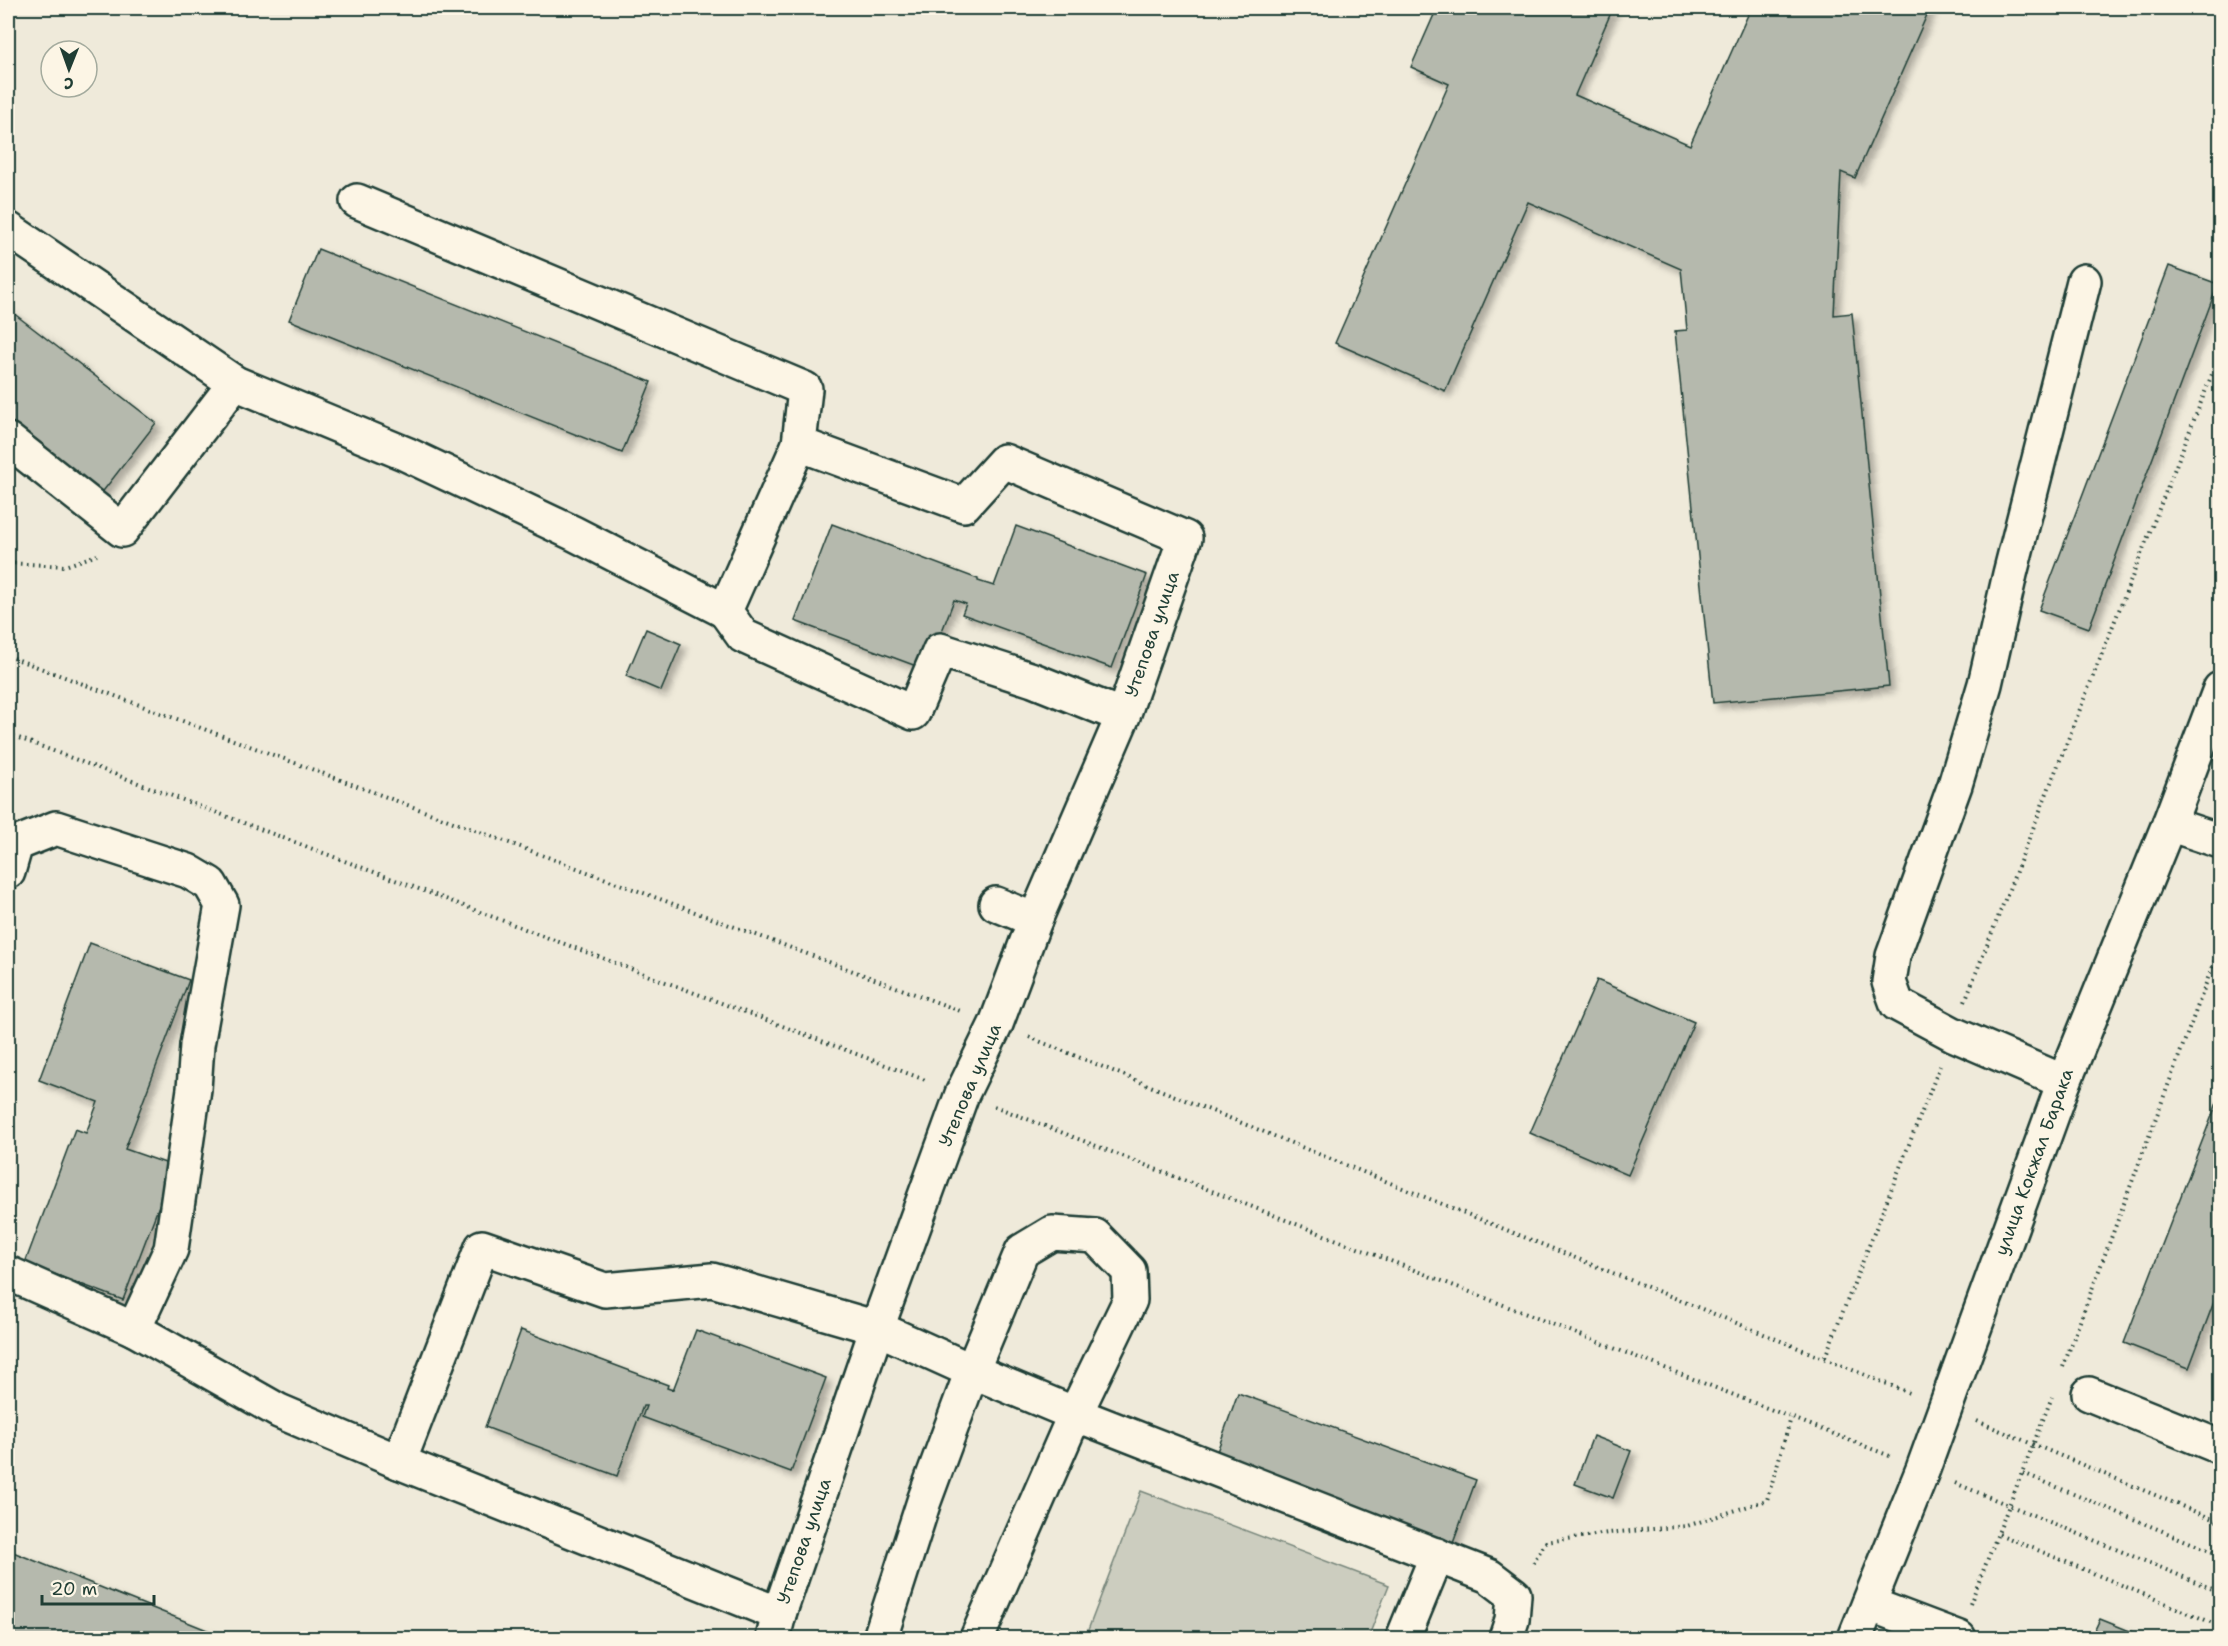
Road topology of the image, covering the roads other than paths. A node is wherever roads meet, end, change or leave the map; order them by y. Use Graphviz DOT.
graph roads {
  1 [pos="357,201"];
  2 [pos="8,229"];
  3 [pos="2084,281"];
  4 [pos="235,383"];
  5 [pos="8,440"];
  6 [pos="799,444"];
  7 [pos="725,611"];
  8 [pos="2220,689"];
  9 [pos="1123,716"];
  10 [pos="2169,824"];
  11 [pos="2220,840"];
  12 [pos="8,872"];
  13 [pos="996,904"];
  14 [pos="1035,920"];
  15 [pos="2064,1082"];
  16 [pos="8,1273"];
  17 [pos="878,1328"];
  18 [pos="135,1329"];
  19 [pos="972,1371"];
  20 [pos="2089,1394"];
  21 [pos="1075,1414"];
  22 [pos="2220,1447"];
  23 [pos="399,1462"];
  24 [pos="1437,1556"];
  25 [pos="1869,1604"];
  26 [pos="776,1626"];
  27 [pos="880,1638"];
  28 [pos="977,1638"];
  29 [pos="1403,1638"];
  30 [pos="1506,1638"];
  31 [pos="1855,1638"];
  32 [pos="1958,1638"];
  1 -- 6 [label="street"];
  2 -- 4 [label="street"];
  3 -- 15 [label="street"];
  4 -- 5 [label="street"];
  4 -- 7 [label="street"];
  6 -- 7 [label="street"];
  6 -- 9 [label="street, Утепова улица"];
  7 -- 9 [label="street"];
  8 -- 10 [label="street, улица Кокжал Барака"];
  9 -- 14 [label="street, Утепова улица"];
  10 -- 11 [label="street"];
  10 -- 15 [label="street, улица Кокжал Барака"];
  12 -- 18 [label="street"];
  13 -- 14 [label="street"];
  14 -- 17 [label="street, Утепова улица"];
  15 -- 25 [label="street, улица Кокжал Барака"];
  16 -- 18 [label="street"];
  17 -- 19 [label="street"];
  17 -- 23 [label="street"];
  17 -- 26 [label="street, Утепова улица"];
  18 -- 23 [label="street"];
  19 -- 21 [label="street"];
  19 -- 21 [label="street"];
  19 -- 27 [label="street"];
  20 -- 22 [label="street"];
  21 -- 24 [label="street"];
  21 -- 28 [label="street"];
  23 -- 26 [label="street"];
  24 -- 29 [label="street"];
  24 -- 30 [label="street"];
  25 -- 31 [label="street, улица Кокжал Барака"];
  25 -- 32 [label="street"];
}
